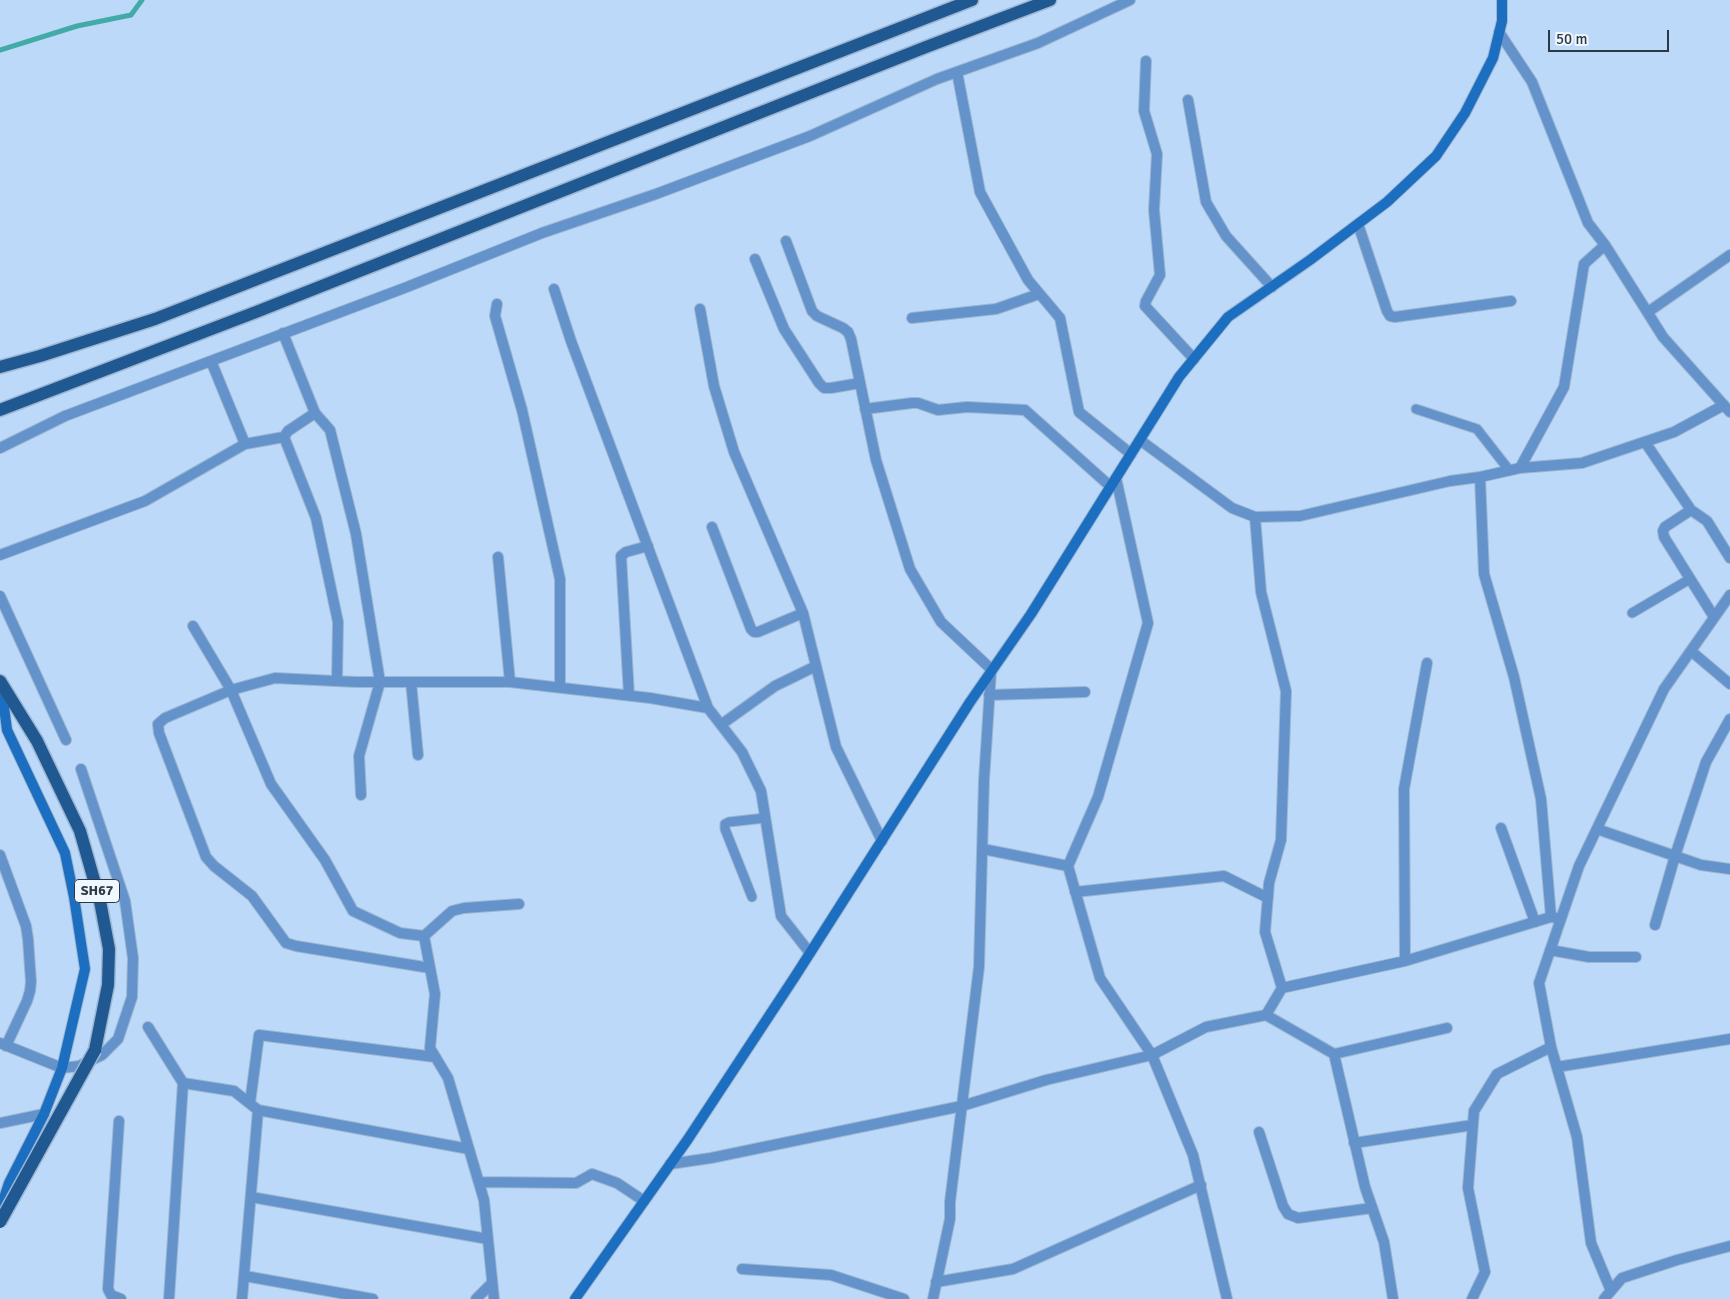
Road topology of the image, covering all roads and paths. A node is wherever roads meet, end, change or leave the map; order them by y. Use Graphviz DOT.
graph roads {
  1 [pos="972,0"];
  2 [pos="1050,0"];
  3 [pos="1130,0"];
  4 [pos="1502,0"];
  5 [pos="1499,32"];
  6 [pos="1146,61"];
  7 [pos="957,72"];
  8 [pos="1188,100"];
  9 [pos="1358,224"];
  10 [pos="786,241"];
  11 [pos="1606,245"];
  12 [pos="1730,255"];
  13 [pos="755,259"];
  14 [pos="1272,287"];
  15 [pos="554,289"];
  16 [pos="1039,294"];
  17 [pos="1512,301"];
  18 [pos="497,304"];
  19 [pos="700,309"];
  20 [pos="1648,312"];
  21 [pos="912,318"];
  22 [pos="283,333"];
  23 [pos="1194,359"];
  24 [pos="211,361"];
  25 [pos="0,367"];
  26 [pos="860,382"];
  27 [pos="865,409"];
  28 [pos="1416,409"];
  29 [pos="1727,409"];
  30 [pos="0,410"];
  31 [pos="315,413"];
  32 [pos="284,437"];
  33 [pos="1140,440"];
  34 [pos="1646,442"];
  35 [pos="245,444"];
  36 [pos="0,448"];
  37 [pos="1131,454"];
  38 [pos="1514,469"];
  39 [pos="1480,477"];
  40 [pos="1113,482"];
  41 [pos="1691,510"];
  42 [pos="1255,517"];
  43 [pos="712,527"];
  44 [pos="648,546"];
  45 [pos="0,555"];
  46 [pos="498,557"];
  47 [pos="1730,558"];
  48 [pos="1690,579"];
  49 [pos="1730,595"];
  50 [pos="0,596"];
  51 [pos="803,613"];
  52 [pos="1632,613"];
  53 [pos="1714,618"];
  54 [pos="193,626"];
  55 [pos="1691,652"];
  56 [pos="1427,663"];
  57 [pos="816,666"];
  58 [pos="991,671"];
  59 [pos="0,681"];
  60 [pos="337,681"];
  61 [pos="380,682"];
  62 [pos="411,682"];
  63 [pos="510,682"];
  64 [pos="1730,684"];
  65 [pos="560,687"];
  66 [pos="231,690"];
  67 [pos="1085,692"];
  68 [pos="989,694"];
  69 [pos="629,695"];
  70 [pos="708,708"];
  71 [pos="1730,719"];
  72 [pos="722,724"];
  73 [pos="66,740"];
  74 [pos="418,755"];
  75 [pos="81,769"];
  76 [pos="361,795"];
  77 [pos="765,818"];
  78 [pos="1501,828"];
  79 [pos="1597,830"];
  80 [pos="882,840"];
  81 [pos="983,849"];
  82 [pos="0,855"];
  83 [pos="1675,856"];
  84 [pos="1068,866"];
  85 [pos="1730,869"];
  86 [pos="1075,892"];
  87 [pos="752,897"];
  88 [pos="1268,898"];
  89 [pos="519,904"];
  90 [pos="1556,918"];
  91 [pos="1535,922"];
  92 [pos="1655,925"];
  93 [pos="424,936"];
  94 [pos="1550,950"];
  95 [pos="810,953"];
  96 [pos="1636,957"];
  97 [pos="1405,961"];
  98 [pos="430,968"];
  99 [pos="1282,988"];
  100 [pos="1266,1016"];
  101 [pos="148,1027"];
  102 [pos="1447,1028"];
  103 [pos="1730,1039"];
  104 [pos="3,1044"];
  105 [pos="1551,1047"];
  106 [pos="1334,1054"];
  107 [pos="1152,1055"];
  108 [pos="435,1057"];
  109 [pos="1556,1067"];
  110 [pos="62,1068"];
  111 [pos="183,1083"];
  112 [pos="254,1106"];
  113 [pos="962,1106"];
  114 [pos="44,1114"];
  115 [pos="120,1121"];
  116 [pos="0,1123"];
  117 [pos="1473,1125"];
  118 [pos="1259,1132"];
  119 [pos="1354,1143"];
  120 [pos="469,1149"];
  121 [pos="670,1164"];
  122 [pos="479,1182"];
  123 [pos="1201,1185"];
  124 [pos="251,1197"];
  125 [pos="644,1201"];
  126 [pos="1372,1208"];
  127 [pos="0,1210"];
  128 [pos="0,1222"];
  129 [pos="488,1239"];
  130 [pos="1730,1246"];
  131 [pos="742,1269"];
  132 [pos="245,1276"];
  133 [pos="936,1282"];
  134 [pos="492,1283"];
  135 [pos="1607,1295"];
  136 [pos="121,1299"];
  137 [pos="169,1299"];
  138 [pos="242,1299"];
  139 [pos="373,1299"];
  140 [pos="476,1299"];
  141 [pos="494,1299"];
  142 [pos="575,1299"];
  143 [pos="904,1299"];
  144 [pos="932,1299"];
  145 [pos="1227,1299"];
  146 [pos="1393,1299"];
  147 [pos="1472,1299"];
  1 -- 25 [label="main road"];
  2 -- 30 [label="main road"];
  3 -- 7 [label="street"];
  4 -- 5 [label="main road"];
  5 -- 9 [label="main road"];
  5 -- 11 [label="street"];
  6 -- 23 [label="street"];
  7 -- 16 [label="street"];
  7 -- 22 [label="street"];
  8 -- 14 [label="street"];
  9 -- 14 [label="main road"];
  9 -- 17 [label="street"];
  10 -- 26 [label="street"];
  11 -- 20 [label="street"];
  11 -- 38 [label="street"];
  12 -- 20 [label="street"];
  13 -- 26 [label="street"];
  14 -- 23 [label="main road"];
  15 -- 44 [label="street"];
  16 -- 21 [label="street"];
  16 -- 37 [label="street"];
  18 -- 65 [label="street"];
  19 -- 51 [label="street"];
  20 -- 29 [label="street"];
  22 -- 24 [label="street"];
  22 -- 31 [label="street"];
  23 -- 33 [label="main road"];
  24 -- 35 [label="street"];
  24 -- 36 [label="street"];
  26 -- 27 [label="street"];
  27 -- 40 [label="street"];
  27 -- 58 [label="street"];
  28 -- 38 [label="lane"];
  29 -- 34 [label="street"];
  31 -- 32 [label="street"];
  31 -- 61 [label="street"];
  32 -- 35 [label="street"];
  32 -- 60 [label="street"];
  33 -- 37 [label="main road"];
  33 -- 42 [label="street"];
  34 -- 38 [label="street"];
  34 -- 41 [label="street"];
  35 -- 45 [label="street"];
  37 -- 40 [label="main road"];
  38 -- 39 [label="street"];
  39 -- 42 [label="street"];
  39 -- 90 [label="street"];
  40 -- 58 [label="main road"];
  40 -- 84 [label="street"];
  41 -- 47 [label="street"];
  41 -- 48 [label="street"];
  42 -- 88 [label="street"];
  43 -- 51 [label="street"];
  44 -- 69 [label="street"];
  44 -- 70 [label="street"];
  46 -- 63 [label="street"];
  48 -- 52 [label="lane"];
  48 -- 53 [label="street"];
  49 -- 53 [label="street"];
  50 -- 73 [label="street"];
  51 -- 57 [label="street"];
  53 -- 55 [label="street"];
  54 -- 66 [label="street"];
  55 -- 64 [label="street"];
  55 -- 79 [label="street"];
  56 -- 97 [label="street"];
  57 -- 72 [label="street"];
  57 -- 80 [label="street"];
  58 -- 68 [label="street"];
  58 -- 80 [label="main road"];
  59 -- 110 [label="main road"];
  59 -- 128 [label="main road, SH67, bridge"];
  60 -- 61 [label="street"];
  60 -- 66 [label="street"];
  61 -- 62 [label="street"];
  61 -- 76 [label="street"];
  62 -- 63 [label="street"];
  62 -- 74 [label="street"];
  63 -- 65 [label="street"];
  65 -- 69 [label="street"];
  66 -- 93 [label="street"];
  66 -- 98 [label="street"];
  67 -- 68 [label="street"];
  68 -- 81 [label="street"];
  69 -- 70 [label="street"];
  70 -- 72 [label="street"];
  71 -- 83 [label="street"];
  72 -- 77 [label="street"];
  75 -- 110 [label="street"];
  77 -- 87 [label="lane"];
  77 -- 95 [label="street"];
  78 -- 91 [label="street"];
  79 -- 83 [label="street"];
  79 -- 90 [label="street"];
  80 -- 95 [label="main road"];
  81 -- 84 [label="street"];
  81 -- 113 [label="street"];
  82 -- 104 [label="street"];
  83 -- 85 [label="street"];
  83 -- 92 [label="street"];
  84 -- 86 [label="street"];
  86 -- 88 [label="street"];
  86 -- 107 [label="street"];
  88 -- 99 [label="street"];
  89 -- 93 [label="street"];
  90 -- 91 [label="street"];
  90 -- 94 [label="street"];
  91 -- 97 [label="street"];
  93 -- 98 [label="street"];
  94 -- 96 [label="street"];
  94 -- 105 [label="street"];
  95 -- 121 [label="main road"];
  97 -- 99 [label="street"];
  98 -- 108 [label="street"];
  99 -- 100 [label="street"];
  100 -- 106 [label="street"];
  100 -- 107 [label="street"];
  101 -- 111 [label="street"];
  102 -- 106 [label="street"];
  103 -- 109 [label="street"];
  104 -- 110 [label="street"];
  105 -- 109 [label="street"];
  105 -- 117 [label="street"];
  106 -- 119 [label="street"];
  107 -- 113 [label="street"];
  107 -- 123 [label="street"];
  108 -- 112 [label="street"];
  108 -- 120 [label="street"];
  109 -- 135 [label="street"];
  110 -- 114 [label="main road"];
  111 -- 112 [label="street"];
  111 -- 137 [label="street"];
  112 -- 120 [label="street"];
  112 -- 124 [label="street"];
  113 -- 121 [label="street"];
  113 -- 133 [label="street"];
  114 -- 116 [label="street"];
  114 -- 127 [label="main road"];
  115 -- 136 [label="street"];
  117 -- 119 [label="street"];
  117 -- 147 [label="street"];
  118 -- 126 [label="street"];
  119 -- 126 [label="street"];
  120 -- 122 [label="street"];
  121 -- 125 [label="main road"];
  122 -- 125 [label="street"];
  122 -- 129 [label="street"];
  123 -- 133 [label="street"];
  123 -- 145 [label="street"];
  124 -- 129 [label="street"];
  124 -- 132 [label="street"];
  125 -- 142 [label="main road"];
  126 -- 146 [label="street"];
  129 -- 134 [label="street"];
  130 -- 135 [label="street"];
  131 -- 143 [label="street"];
  132 -- 138 [label="street"];
  132 -- 139 [label="street"];
  133 -- 144 [label="street"];
  134 -- 140 [label="street"];
  134 -- 141 [label="street"];
}
